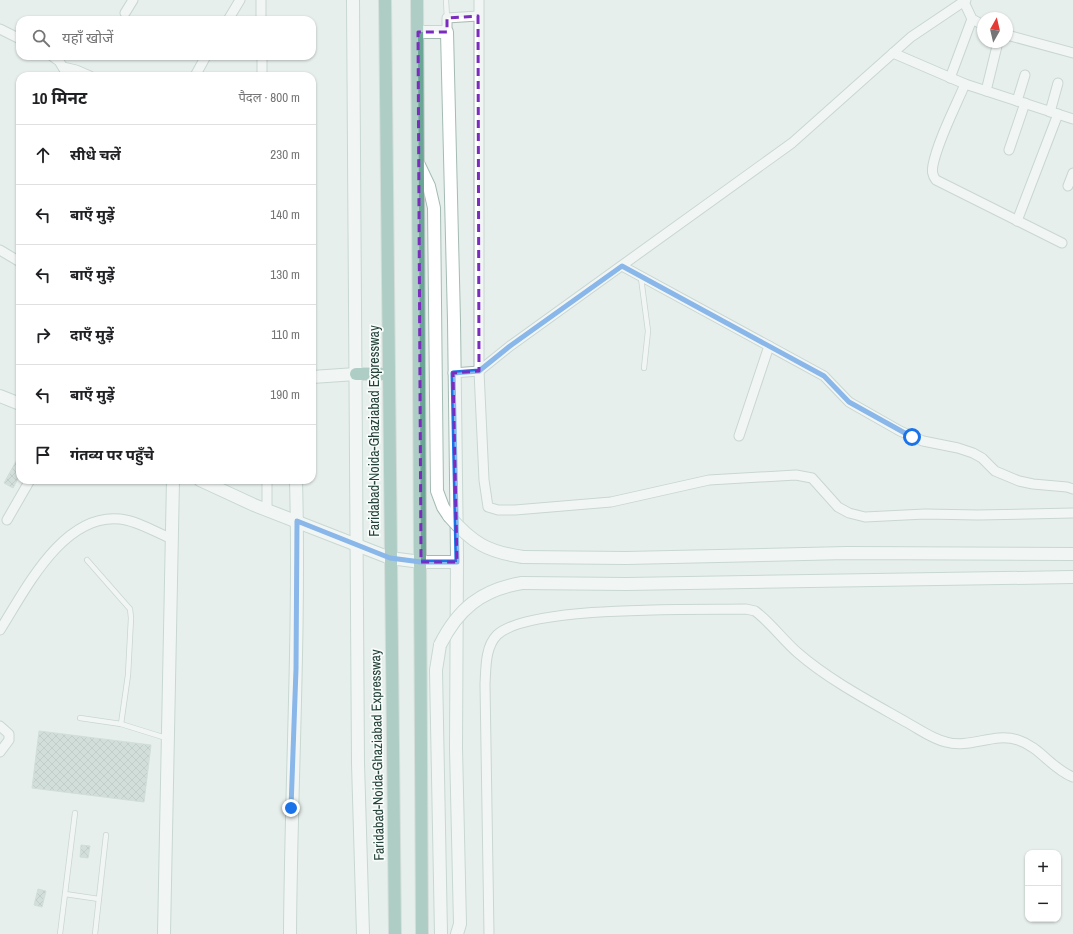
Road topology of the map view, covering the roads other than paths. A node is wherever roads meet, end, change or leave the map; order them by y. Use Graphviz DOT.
graph roads {
  1 [pos="133,0"];
  2 [pos="240,0"];
  3 [pos="261,0"];
  4 [pos="353,0"];
  5 [pos="385,0"];
  6 [pos="418,0"];
  7 [pos="446,0"];
  8 [pos="478,0"];
  9 [pos="965,1"];
  10 [pos="125,13"];
  11 [pos="230,16"];
  12 [pos="261,16"];
  13 [pos="478,16"];
  14 [pos="447,18"];
  15 [pos="972,19"];
  16 [pos="977,22"];
  17 [pos="0,28"];
  18 [pos="418,32"];
  19 [pos="448,32"];
  20 [pos="16,37"];
  21 [pos="1013,37"];
  22 [pos="997,48"];
  23 [pos="893,53"];
  24 [pos="1073,53"];
  25 [pos="56,60"];
  26 [pos="204,60"];
  27 [pos="262,60"];
  28 [pos="63,67"];
  29 [pos="66,72"];
  30 [pos="81,72"];
  31 [pos="196,72"];
  32 [pos="262,72"];
  33 [pos="1025,75"];
  34 [pos="950,78"];
  35 [pos="1058,83"];
  36 [pos="965,84"];
  37 [pos="986,91"];
  38 [pos="1021,102"];
  39 [pos="1054,113"];
  40 [pos="1073,119"];
  41 [pos="1009,150"];
  42 [pos="419,165"];
  43 [pos="1073,173"];
  44 [pos="1068,186"];
  45 [pos="1017,221"];
  46 [pos="1062,243"];
  47 [pos="0,250"];
  48 [pos="16,260"];
  49 [pos="622,266"];
  50 [pos="641,276"];
  51 [pos="769,346"];
  52 [pos="644,368"];
  53 [pos="479,371"];
  54 [pos="453,373"];
  55 [pos="356,374"];
  56 [pos="388,374"];
  57 [pos="316,377"];
  58 [pos="0,396"];
  59 [pos="16,402"];
  60 [pos="739,436"];
  61 [pos="28,484"];
  62 [pos="173,484"];
  63 [pos="209,484"];
  64 [pos="267,484"];
  65 [pos="296,484"];
  66 [pos="1073,489"];
  67 [pos="267,510"];
  68 [pos="1073,513"];
  69 [pos="7,520"];
  70 [pos="452,520"];
  71 [pos="297,521"];
  72 [pos="172,539"];
  73 [pos="357,545"];
  74 [pos="1073,554"];
  75 [pos="390,558"];
  76 [pos="87,560"];
  77 [pos="421,562"];
  78 [pos="457,562"];
  79 [pos="1073,577"];
  80 [pos="0,630"];
  81 [pos="80,718"];
  82 [pos="121,724"];
  83 [pos="0,726"];
  84 [pos="168,738"];
  85 [pos="0,752"];
  86 [pos="1073,777"];
  87 [pos="75,813"];
  88 [pos="106,836"];
  89 [pos="65,894"];
  90 [pos="99,898"];
  91 [pos="60,934"];
  92 [pos="95,934"];
  93 [pos="164,934"];
  94 [pos="290,934"];
  95 [pos="363,934"];
  96 [pos="395,934"];
  97 [pos="422,934"];
  98 [pos="441,934"];
  99 [pos="457,934"];
  100 [pos="489,934"];
  1 -- 10 [label="street"];
  2 -- 11 [label="street"];
  3 -- 12 [label="street"];
  4 -- 55 [label="street"];
  5 -- 56 [label="main road, Faridabad-Noida-Ghaziabad Expressway"];
  6 -- 18 [label="main road"];
  7 -- 14 [label="lane"];
  8 -- 13 [label="street"];
  9 -- 15 [label="street"];
  9 -- 23 [label="street"];
  13 -- 14 [label="street"];
  13 -- 53 [label="street"];
  14 -- 19 [label="street"];
  15 -- 16 [label="street"];
  15 -- 34 [label="street"];
  17 -- 20 [label="street"];
  18 -- 19 [label="street"];
  18 -- 42 [label="main road"];
  19 -- 54 [label="street"];
  21 -- 24 [label="street"];
  22 -- 37 [label="street"];
  23 -- 34 [label="street"];
  23 -- 49 [label="street"];
  25 -- 28 [label="street"];
  26 -- 31 [label="street"];
  27 -- 32 [label="street"];
  28 -- 29 [label="street"];
  28 -- 30 [label="street"];
  33 -- 38 [label="street"];
  34 -- 36 [label="street"];
  35 -- 39 [label="street"];
  36 -- 37 [label="street"];
  36 -- 45 [label="street"];
  37 -- 38 [label="street"];
  38 -- 39 [label="street"];
  38 -- 41 [label="street"];
  39 -- 40 [label="street"];
  39 -- 45 [label="street"];
  42 -- 70 [label="street"];
  42 -- 77 [label="main road"];
  43 -- 44 [label="street"];
  45 -- 46 [label="street"];
  47 -- 48 [label="street"];
  49 -- 50 [label="street"];
  49 -- 53 [label="street"];
  50 -- 51 [label="street"];
  50 -- 52 [label="lane"];
  51 -- 60 [label="street"];
  51 -- 66 [label="street"];
  53 -- 54 [label="street"];
  53 -- 68 [label="street"];
  54 -- 70 [label="street"];
  55 -- 56 [label="main road"];
  55 -- 57 [label="street"];
  55 -- 73 [label="street"];
  56 -- 75 [label="main road, Faridabad-Noida-Ghaziabad Expressway"];
  58 -- 59 [label="street"];
  61 -- 69 [label="street"];
  62 -- 72 [label="street"];
  63 -- 67 [label="street"];
  64 -- 67 [label="street"];
  65 -- 71 [label="street"];
  67 -- 71 [label="street"];
  70 -- 74 [label="street, bridge"];
  70 -- 78 [label="street"];
  71 -- 73 [label="street"];
  71 -- 94 [label="street"];
  72 -- 80 [label="street"];
  72 -- 84 [label="street"];
  73 -- 75 [label="street"];
  73 -- 95 [label="street"];
  75 -- 77 [label="street"];
  75 -- 96 [label="main road, Faridabad-Noida-Ghaziabad Expressway"];
  76 -- 82 [label="lane"];
  77 -- 78 [label="street"];
  77 -- 97 [label="main road"];
  78 -- 99 [label="street"];
  79 -- 98 [label="street, bridge"];
  81 -- 82 [label="lane"];
  82 -- 84 [label="lane"];
  83 -- 85 [label="street"];
  84 -- 93 [label="street"];
  86 -- 100 [label="street"];
  87 -- 89 [label="lane"];
  88 -- 90 [label="lane"];
  89 -- 90 [label="lane"];
  89 -- 91 [label="lane"];
  90 -- 92 [label="lane"];
}
